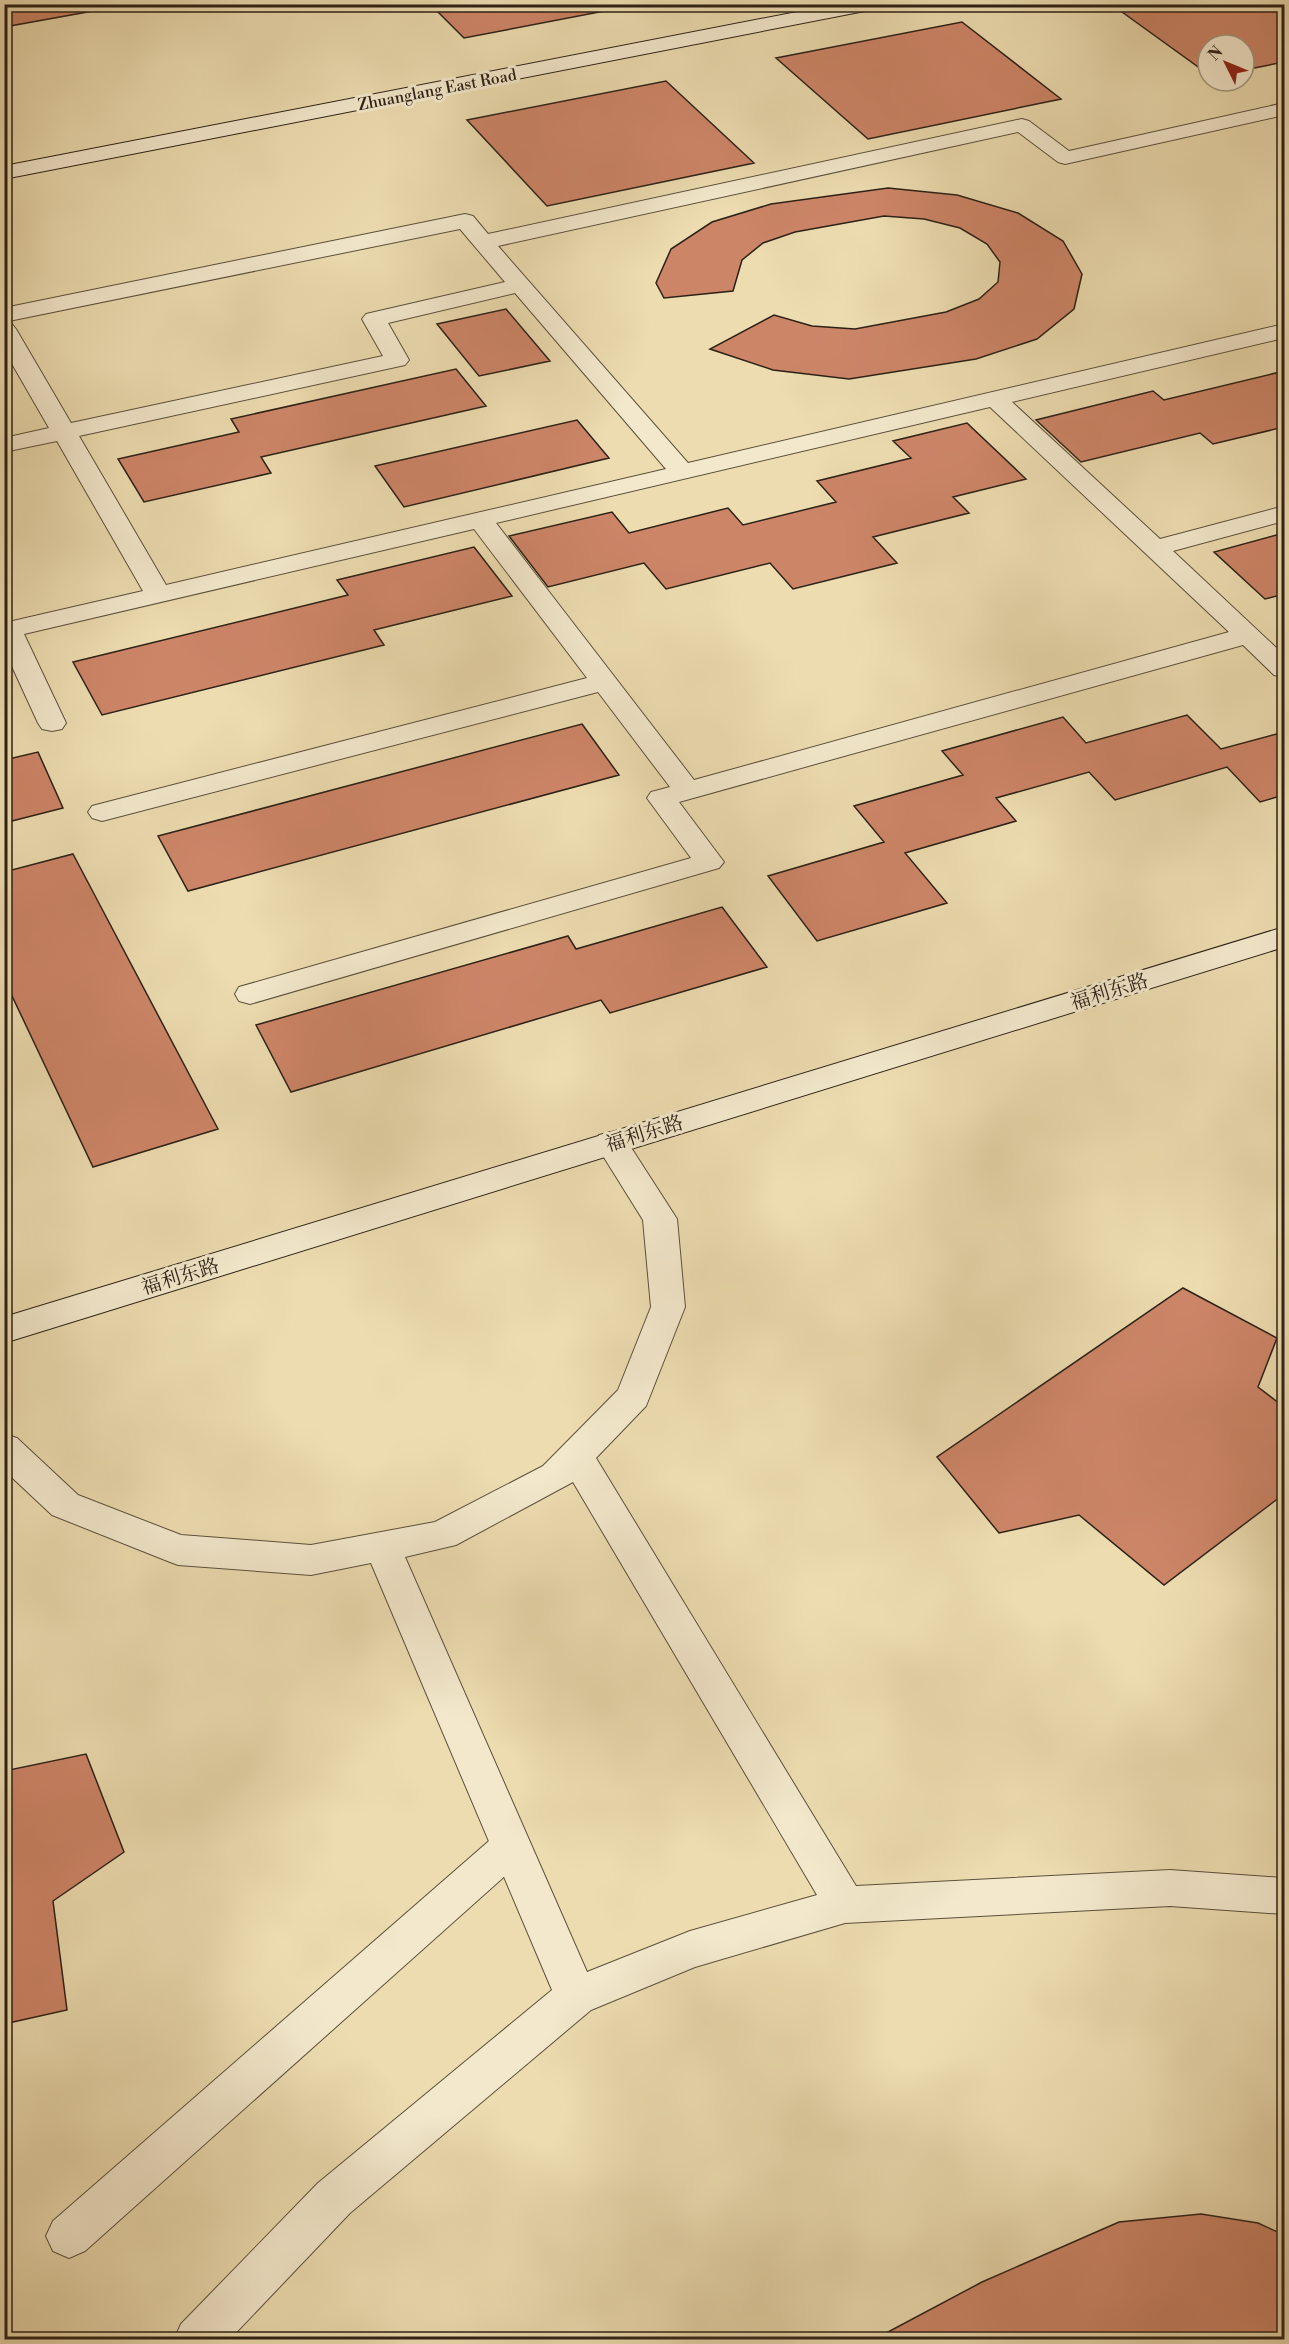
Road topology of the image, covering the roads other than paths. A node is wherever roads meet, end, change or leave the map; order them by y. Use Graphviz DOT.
graph roads {
  1 [pos="870,4"];
  2 [pos="1284,109"];
  3 [pos="4,173"];
  4 [pos="484,242"];
  5 [pos="521,285"];
  6 [pos="4,315"];
  7 [pos="4,328"];
  8 [pos="1284,331"];
  9 [pos="995,399"];
  10 [pos="65,432"];
  11 [pos="4,445"];
  12 [pos="682,472"];
  13 [pos="1284,513"];
  14 [pos="480,520"];
  15 [pos="1155,548"];
  16 [pos="159,595"];
  17 [pos="7,628"];
  18 [pos="1248,635"];
  19 [pos="1284,669"];
  20 [pos="604,682"];
  21 [pos="52,723"];
  22 [pos="688,791"];
  23 [pos="102,812"];
  24 [pos="1284,937"];
  25 [pos="250,994"];
  26 [pos="611,1143"];
  27 [pos="4,1330"];
  28 [pos="4,1448"];
  29 [pos="576,1455"];
  30 [pos="382,1546"];
  31 [pos="511,1846"];
  32 [pos="1284,1896"];
  33 [pos="844,1905"];
  34 [pos="576,1996"];
  35 [pos="69,2236"];
  36 [pos="197,2340"];
  1 -- 3 [label="street, Zhuanglang East Road"];
  2 -- 4 [label="street"];
  4 -- 5 [label="street"];
  4 -- 6 [label="street"];
  5 -- 10 [label="street"];
  5 -- 12 [label="street"];
  7 -- 10 [label="street"];
  8 -- 9 [label="street"];
  9 -- 12 [label="street"];
  9 -- 15 [label="street"];
  10 -- 11 [label="street"];
  10 -- 16 [label="street"];
  12 -- 14 [label="street"];
  13 -- 15 [label="street"];
  14 -- 16 [label="street"];
  14 -- 20 [label="street"];
  15 -- 18 [label="street"];
  16 -- 17 [label="street"];
  17 -- 21 [label="street"];
  18 -- 19 [label="street"];
  18 -- 22 [label="street"];
  20 -- 22 [label="street"];
  20 -- 23 [label="street"];
  22 -- 25 [label="street"];
  24 -- 26 [label="street, 福利东路"];
  26 -- 27 [label="street, 福利东路"];
  26 -- 29 [label="street"];
  28 -- 30 [label="street"];
  29 -- 30 [label="street"];
  29 -- 33 [label="street"];
  30 -- 31 [label="street"];
  31 -- 34 [label="street"];
  31 -- 35 [label="street"];
  32 -- 33 [label="street"];
  33 -- 34 [label="street"];
  34 -- 36 [label="street"];
}
